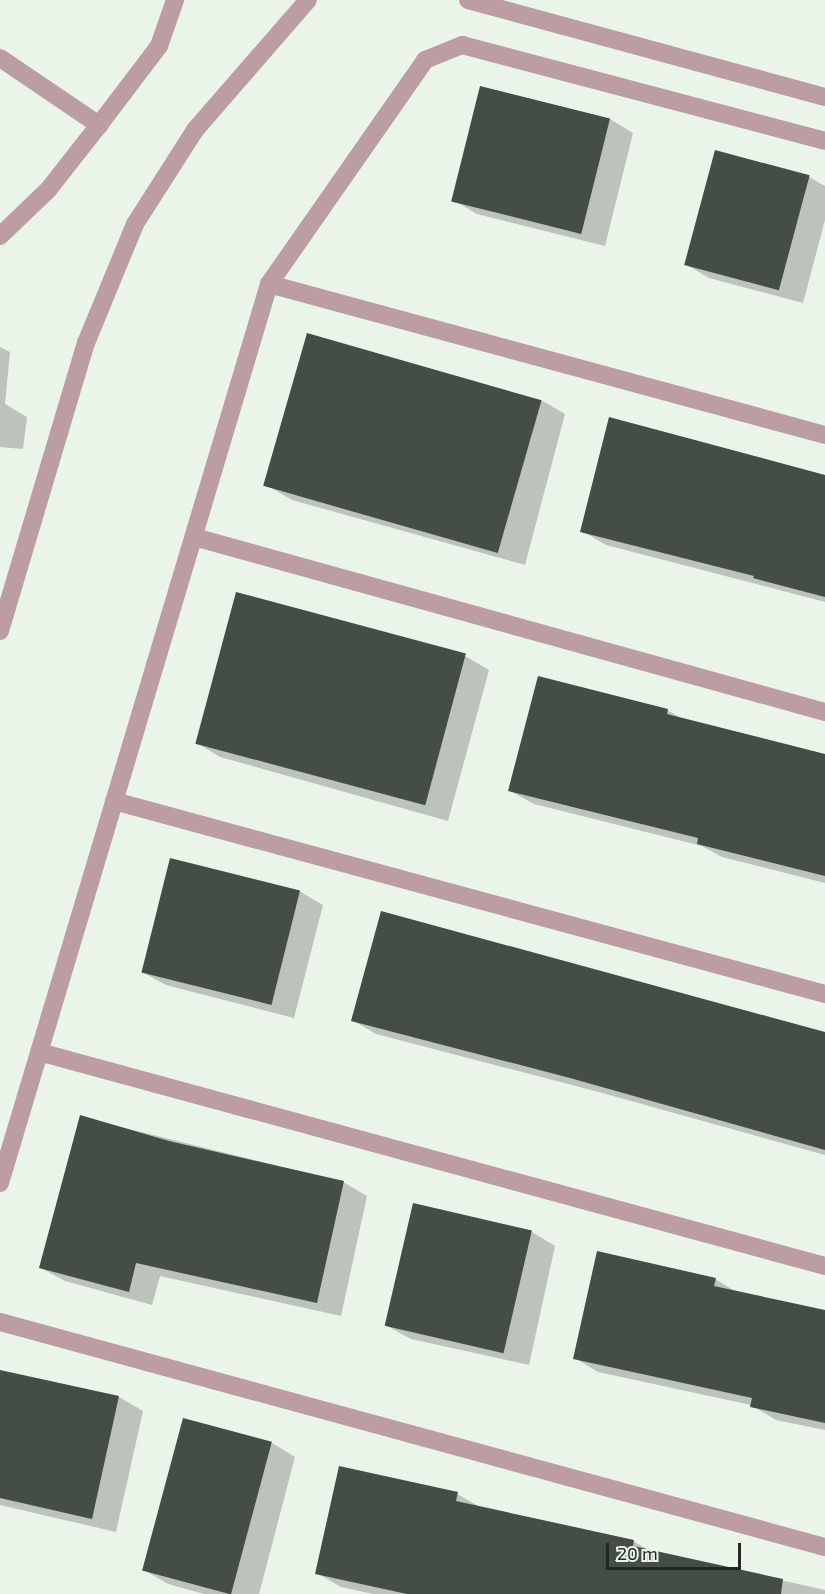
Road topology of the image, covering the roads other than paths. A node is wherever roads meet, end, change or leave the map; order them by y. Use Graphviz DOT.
graph roads {
  1 [pos="175,0"];
  2 [pos="308,0"];
  3 [pos="468,0"];
  4 [pos="0,58"];
  5 [pos="825,97"];
  6 [pos="99,125"];
  7 [pos="825,141"];
  8 [pos="0,236"];
  9 [pos="269,284"];
  10 [pos="825,435"];
  11 [pos="194,537"];
  12 [pos="0,631"];
  13 [pos="825,712"];
  14 [pos="114,801"];
  15 [pos="825,994"];
  16 [pos="39,1052"];
  17 [pos="0,1183"];
  18 [pos="825,1266"];
  19 [pos="0,1322"];
  20 [pos="825,1547"];
  1 -- 6 [label="street"];
  2 -- 12 [label="street"];
  3 -- 5 [label="street"];
  4 -- 6 [label="street"];
  6 -- 8 [label="street"];
  7 -- 9 [label="street"];
  9 -- 10 [label="street"];
  9 -- 11 [label="street"];
  11 -- 13 [label="street"];
  11 -- 14 [label="street"];
  14 -- 15 [label="street"];
  14 -- 16 [label="street"];
  16 -- 17 [label="street"];
  16 -- 18 [label="street"];
  19 -- 20 [label="street"];
}
